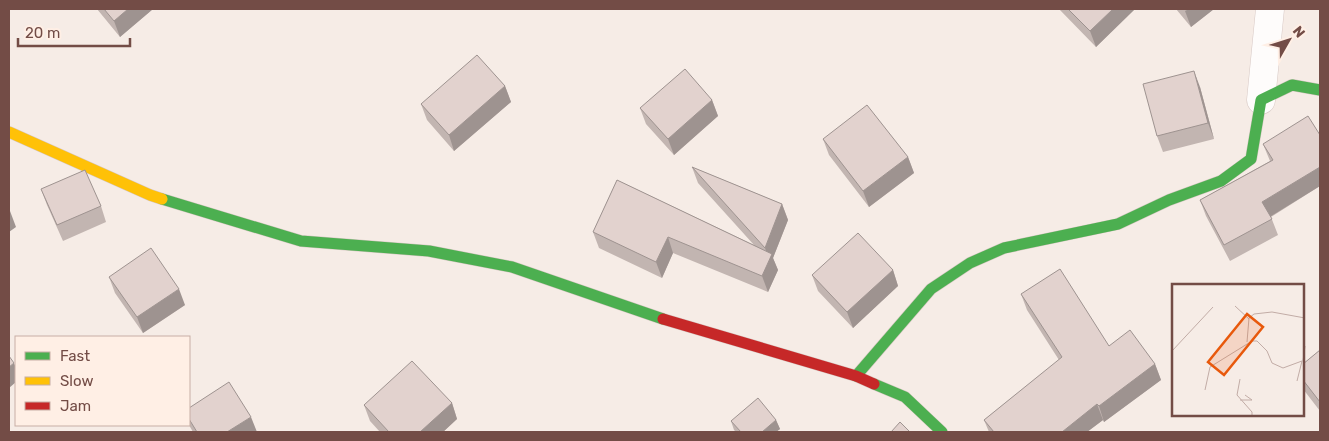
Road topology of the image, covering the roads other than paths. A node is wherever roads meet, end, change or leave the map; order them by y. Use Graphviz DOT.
graph roads {
  1 [pos="1270,9"];
  2 [pos="1320,90"];
  3 [pos="1261,100"];
  4 [pos="9,132"];
  5 [pos="856,376"];
  6 [pos="942,432"];
  1 -- 3 [label="street"];
  2 -- 3 [label="street"];
  3 -- 5 [label="street"];
  4 -- 5 [label="street"];
  5 -- 6 [label="street"];
}
